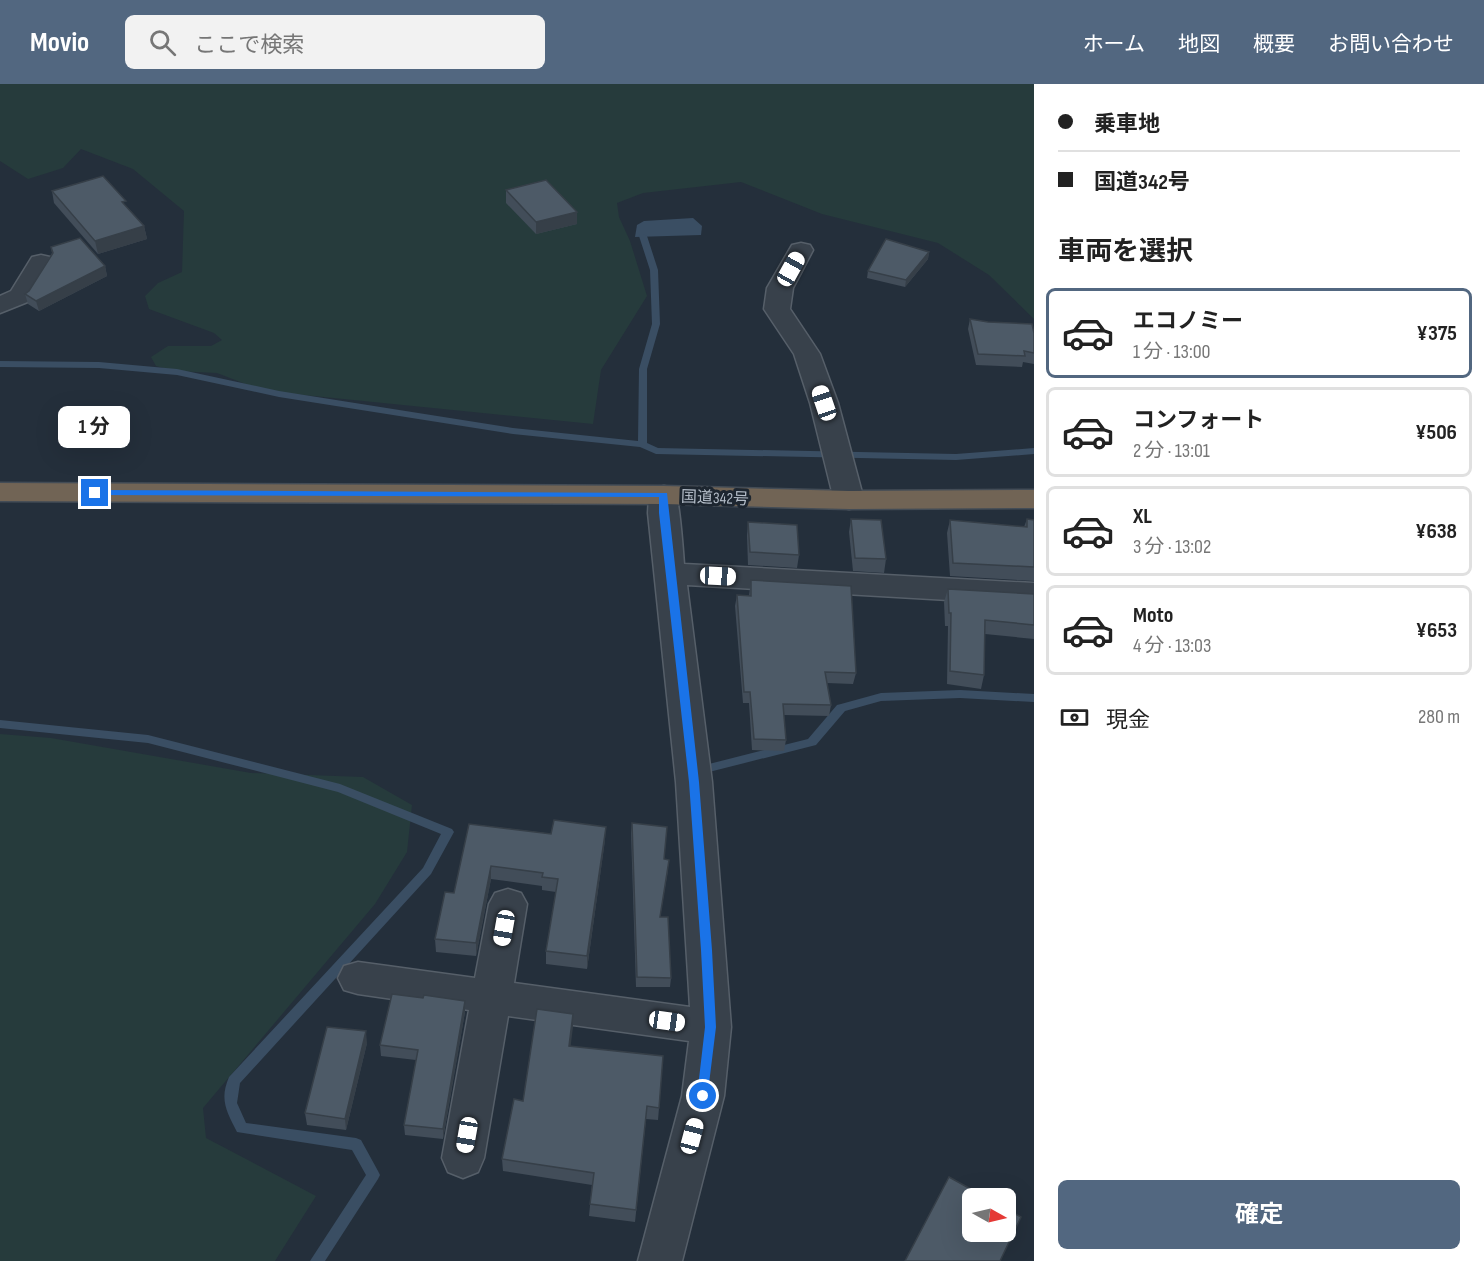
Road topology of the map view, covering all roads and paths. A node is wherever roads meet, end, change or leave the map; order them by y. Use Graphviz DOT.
graph roads {
  1 [pos="801,250"];
  2 [pos="41,262"];
  3 [pos="0,305"];
  4 [pos="0,492"];
  5 [pos="664,495"];
  6 [pos="1034,499"];
  7 [pos="849,500"];
  8 [pos="670,574"];
  9 [pos="1034,594"];
  10 [pos="508,904"];
  11 [pos="358,978"];
  12 [pos="491,997"];
  13 [pos="711,1027"];
  14 [pos="463,1158"];
  15 [pos="660,1261"];
  1 -- 7 [label="street"];
  2 -- 3 [label="street"];
  4 -- 5 [label="highway, 国道342号"];
  5 -- 7 [label="highway, 国道342号"];
  5 -- 8 [label="street"];
  6 -- 7 [label="highway, 国道342号"];
  8 -- 9 [label="street"];
  8 -- 13 [label="street"];
  10 -- 12 [label="street"];
  11 -- 12 [label="street"];
  12 -- 13 [label="street"];
  12 -- 14 [label="street"];
  13 -- 15 [label="street"];
}
